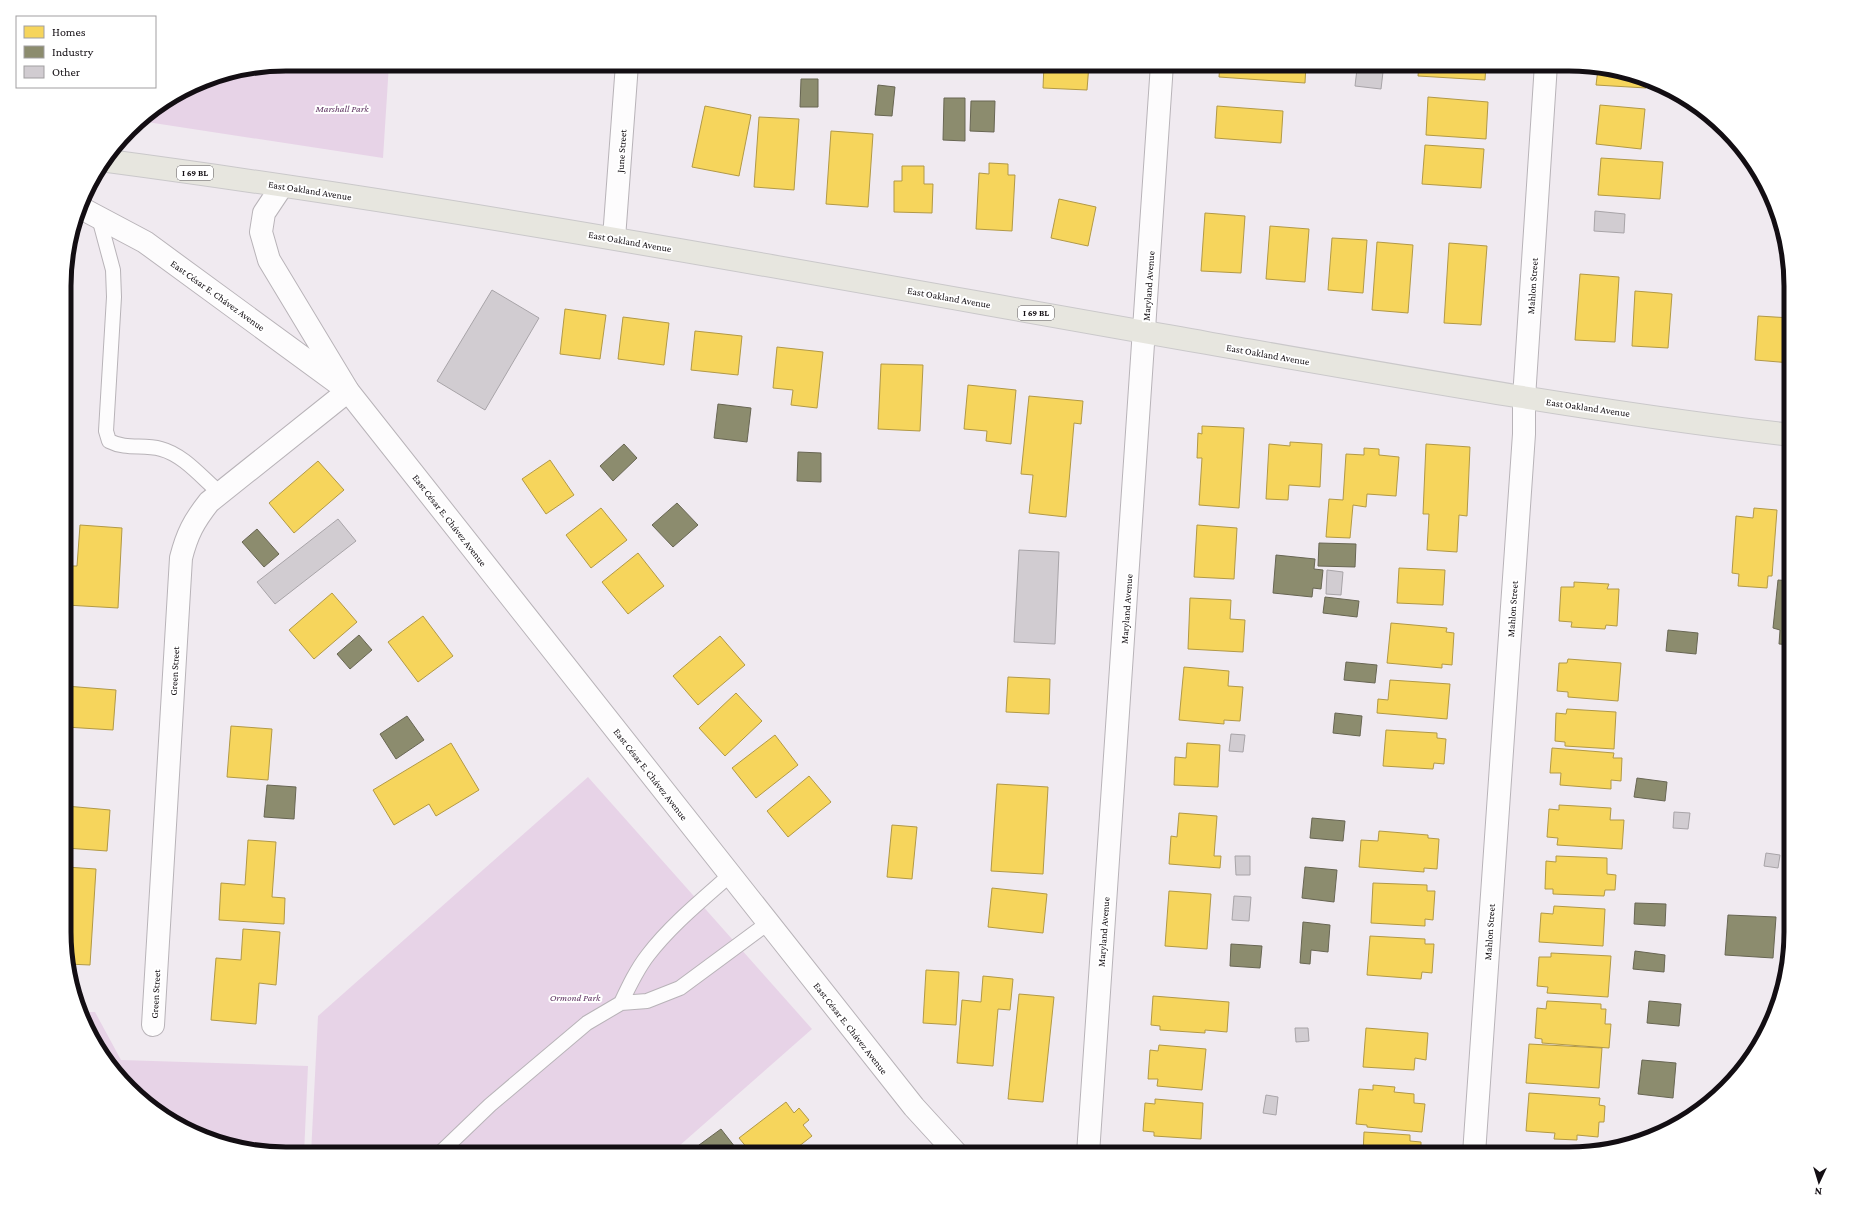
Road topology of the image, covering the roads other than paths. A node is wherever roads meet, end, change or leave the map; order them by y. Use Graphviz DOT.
graph roads {
  1 [pos="626,71"];
  2 [pos="1162,71"];
  3 [pos="1546,71"];
  4 [pos="111,160"];
  5 [pos="282,186"];
  6 [pos="90,213"];
  7 [pos="614,238"];
  8 [pos="1145,332"];
  9 [pos="348,391"];
  10 [pos="1524,398"];
  11 [pos="1784,434"];
  12 [pos="220,493"];
  13 [pos="730,875"];
  14 [pos="768,923"];
  15 [pos="621,1003"];
  16 [pos="153,1025"];
  17 [pos="446,1147"];
  18 [pos="951,1147"];
  19 [pos="1088,1147"];
  20 [pos="1474,1147"];
  1 -- 7 [label="street, June Street"];
  2 -- 8 [label="street, Maryland Avenue"];
  3 -- 10 [label="street, Mahlon Street"];
  4 -- 5 [label="main road, East Oakland Avenue / I 69 BL"];
  5 -- 7 [label="main road, East Oakland Avenue / I 69 BL"];
  5 -- 9 [label="street, East César E. Chávez Avenue"];
  6 -- 9 [label="street, East César E. Chávez Avenue"];
  6 -- 12 [label="lane"];
  7 -- 8 [label="main road, East Oakland Avenue / I 69 BL"];
  8 -- 10 [label="main road, East Oakland Avenue / I 69 BL"];
  8 -- 19 [label="street, Maryland Avenue"];
  9 -- 12 [label="street, Green Street"];
  9 -- 13 [label="street, East César E. Chávez Avenue"];
  10 -- 11 [label="main road, East Oakland Avenue / I 69 BL"];
  10 -- 20 [label="street, Mahlon Street"];
  12 -- 16 [label="street, Green Street"];
  13 -- 14 [label="street, East César E. Chávez Avenue"];
  13 -- 15 [label="lane"];
  14 -- 15 [label="lane"];
  14 -- 18 [label="street, East César E. Chávez Avenue"];
  15 -- 17 [label="lane"];
}
